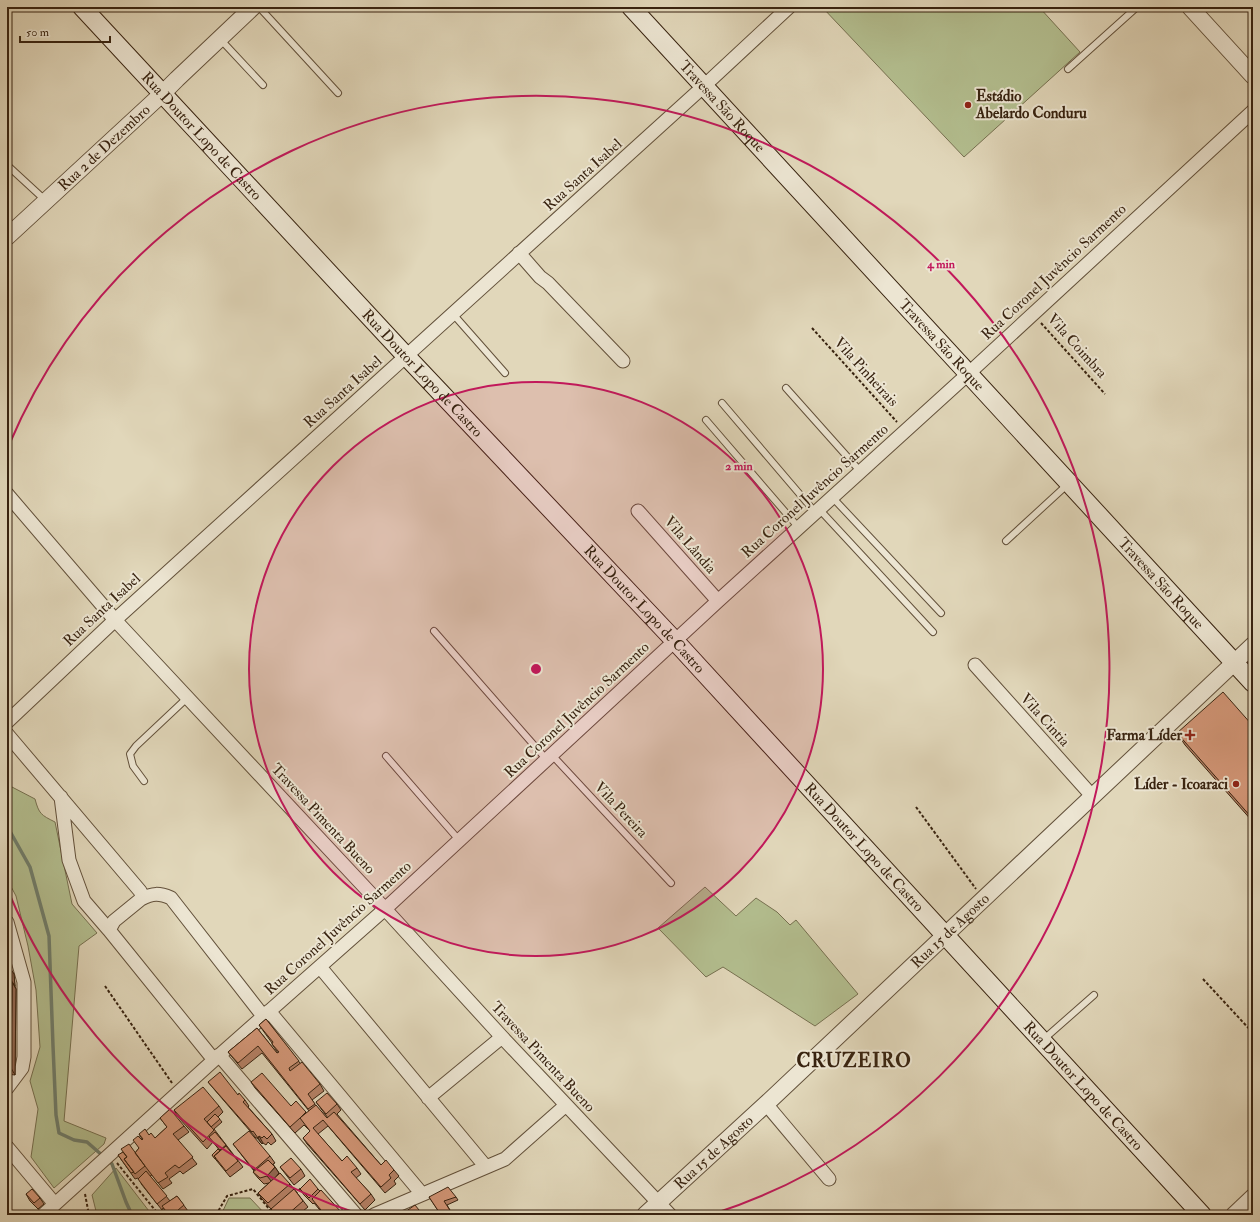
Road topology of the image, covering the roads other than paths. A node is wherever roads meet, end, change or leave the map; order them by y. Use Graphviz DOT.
graph roads {
  1 [pos="82,7"];
  2 [pos="253,7"];
  3 [pos="259,7"];
  4 [pos="631,7"];
  5 [pos="789,7"];
  6 [pos="1137,7"];
  7 [pos="1190,7"];
  8 [pos="220,38"];
  9 [pos="1068,69"];
  10 [pos="1253,76"];
  11 [pos="263,85"];
  12 [pos="704,86"];
  13 [pos="163,93"];
  14 [pos="338,93"];
  15 [pos="1253,112"];
  16 [pos="7,165"];
  17 [pos="46,201"];
  18 [pos="7,237"];
  19 [pos="520,254"];
  20 [pos="453,314"];
  21 [pos="406,356"];
  22 [pos="623,362"];
  23 [pos="506,373"];
  24 [pos="968,374"];
  25 [pos="786,388"];
  26 [pos="722,403"];
  27 [pos="706,420"];
  28 [pos="860,471"];
  29 [pos="1068,483"];
  30 [pos="7,494"];
  31 [pos="832,497"];
  32 [pos="638,511"];
  33 [pos="817,511"];
  34 [pos="799,528"];
  35 [pos="1006,541"];
  36 [pos="718,601"];
  37 [pos="941,613"];
  38 [pos="115,620"];
  39 [pos="434,631"];
  40 [pos="933,632"];
  41 [pos="675,641"];
  42 [pos="1253,645"];
  43 [pos="1234,663"];
  44 [pos="974,665"];
  45 [pos="1253,683"];
  46 [pos="187,698"];
  47 [pos="7,722"];
  48 [pos="7,734"];
  49 [pos="386,756"];
  50 [pos="549,758"];
  51 [pos="144,781"];
  52 [pos="60,797"];
  53 [pos="1092,797"];
  54 [pos="459,840"];
  55 [pos="671,883"];
  56 [pos="141,899"];
  57 [pos="385,909"];
  58 [pos="7,922"];
  59 [pos="108,930"];
  60 [pos="946,935"];
  61 [pos="12,957"];
  62 [pos="320,967"];
  63 [pos="1094,995"];
  64 [pos="266,1014"];
  65 [pos="502,1037"];
  66 [pos="1042,1040"];
  67 [pos="216,1058"];
  68 [pos="7,1088"];
  69 [pos="428,1098"];
  70 [pos="766,1104"];
  71 [pos="566,1105"];
  72 [pos="7,1147"];
  73 [pos="486,1167"];
  74 [pos="828,1179"];
  75 [pos="422,1194"];
  76 [pos="1253,1197"];
  77 [pos="54,1203"];
  78 [pos="658,1203"];
  79 [pos="43,1215"];
  80 [pos="356,1215"];
  81 [pos="374,1215"];
  82 [pos="645,1215"];
  83 [pos="670,1215"];
  84 [pos="1202,1215"];
  85 [pos="1234,1215"];
  1 -- 13 [label="main road, Rua Doutor Lopo de Castro"];
  2 -- 8 [label="street, Rua 2 de Dezembro"];
  3 -- 14 [label="lane"];
  4 -- 12 [label="main road, Travessa São Roque"];
  5 -- 12 [label="street, Rua Santa Isabel"];
  6 -- 9 [label="lane"];
  7 -- 10 [label="street"];
  8 -- 11 [label="lane"];
  8 -- 13 [label="street, Rua 2 de Dezembro"];
  12 -- 19 [label="street, Rua Santa Isabel"];
  12 -- 24 [label="main road, Travessa São Roque"];
  13 -- 17 [label="street, Rua 2 de Dezembro"];
  13 -- 21 [label="main road, Rua Doutor Lopo de Castro"];
  15 -- 24 [label="street, Rua Coronel Juvêncio Sarmento"];
  16 -- 17 [label="lane"];
  17 -- 18 [label="street, Rua 2 de Dezembro"];
  19 -- 20 [label="street, Rua Santa Isabel"];
  19 -- 22 [label="street"];
  20 -- 21 [label="street, Rua Santa Isabel"];
  20 -- 23 [label="lane"];
  21 -- 38 [label="street, Rua Santa Isabel"];
  21 -- 41 [label="main road, Rua Doutor Lopo de Castro"];
  24 -- 28 [label="street, Rua Coronel Juvêncio Sarmento"];
  24 -- 29 [label="main road, Travessa São Roque"];
  25 -- 28 [label="lane"];
  26 -- 33 [label="lane"];
  27 -- 34 [label="lane"];
  28 -- 31 [label="street, Rua Coronel Juvêncio Sarmento"];
  29 -- 35 [label="lane"];
  29 -- 43 [label="main road, Travessa São Roque"];
  30 -- 38 [label="street, Travessa Pimenta Bueno"];
  31 -- 33 [label="street, Rua Coronel Juvêncio Sarmento"];
  31 -- 37 [label="lane"];
  32 -- 36 [label="street, Vila Lândia"];
  33 -- 34 [label="street, Rua Coronel Juvêncio Sarmento"];
  33 -- 40 [label="lane"];
  34 -- 36 [label="street, Rua Coronel Juvêncio Sarmento"];
  36 -- 41 [label="street, Rua Coronel Juvêncio Sarmento"];
  38 -- 46 [label="street, Travessa Pimenta Bueno"];
  38 -- 47 [label="street, Rua Santa Isabel"];
  39 -- 50 [label="lane, Vila Pereira"];
  41 -- 50 [label="street, Rua Coronel Juvêncio Sarmento"];
  41 -- 60 [label="main road, Rua Doutor Lopo de Castro"];
  42 -- 43 [label="street, Rua 15 de Agosto"];
  43 -- 45 [label="main road, Travessa São Roque"];
  43 -- 53 [label="street, Rua 15 de Agosto"];
  44 -- 53 [label="street, Vila Cintia"];
  46 -- 51 [label="lane"];
  46 -- 57 [label="street, Travessa Pimenta Bueno"];
  48 -- 52 [label="street"];
  49 -- 54 [label="lane"];
  50 -- 54 [label="street, Rua Coronel Juvêncio Sarmento"];
  50 -- 55 [label="lane, Vila Pereira"];
  52 -- 56 [label="street"];
  52 -- 59 [label="street"];
  53 -- 60 [label="street, Rua 15 de Agosto"];
  54 -- 57 [label="street, Rua Coronel Juvêncio Sarmento"];
  56 -- 59 [label="street"];
  56 -- 64 [label="street"];
  57 -- 62 [label="street, Rua Coronel Juvêncio Sarmento"];
  57 -- 65 [label="street, Travessa Pimenta Bueno"];
  58 -- 61 [label="street"];
  59 -- 67 [label="street"];
  60 -- 66 [label="main road, Rua Doutor Lopo de Castro"];
  60 -- 70 [label="street, Rua 15 de Agosto"];
  61 -- 68 [label="street"];
  62 -- 64 [label="street, Rua Coronel Juvêncio Sarmento"];
  62 -- 69 [label="street"];
  63 -- 66 [label="lane"];
  64 -- 67 [label="street, Rua Coronel Juvêncio Sarmento"];
  64 -- 75 [label="street"];
  65 -- 69 [label="street"];
  65 -- 71 [label="street, Travessa Pimenta Bueno"];
  66 -- 84 [label="main road, Rua Doutor Lopo de Castro"];
  67 -- 77 [label="street, Rua Coronel Juvêncio Sarmento"];
  67 -- 80 [label="street"];
  69 -- 73 [label="street"];
  70 -- 74 [label="street"];
  70 -- 78 [label="street, Rua 15 de Agosto"];
  71 -- 73 [label="street"];
  71 -- 78 [label="street, Travessa Pimenta Bueno"];
  72 -- 77 [label="street"];
  73 -- 75 [label="street"];
  75 -- 81 [label="street"];
  76 -- 85 [label="street"];
  77 -- 79 [label="street, Rua Coronel Juvêncio Sarmento"];
  78 -- 82 [label="street, Rua 15 de Agosto"];
  78 -- 83 [label="street, Travessa Pimenta Bueno"];
}
